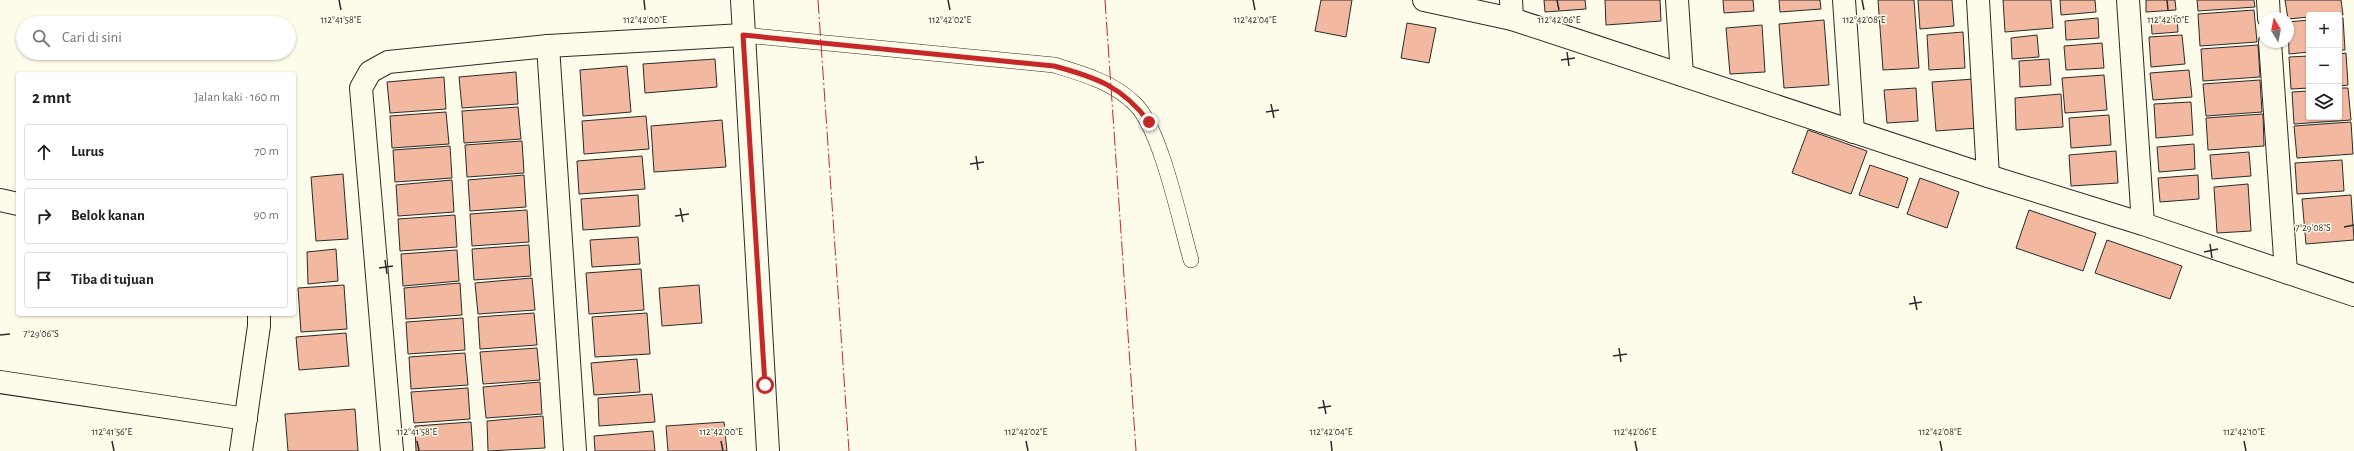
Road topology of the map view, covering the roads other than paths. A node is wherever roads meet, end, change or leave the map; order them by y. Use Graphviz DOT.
graph roads {
  1 [pos="742,0"];
  2 [pos="1424,0"];
  3 [pos="1677,0"];
  4 [pos="1844,0"];
  5 [pos="1978,0"];
  6 [pos="2128,0"];
  7 [pos="2268,0"];
  8 [pos="1511,10"];
  9 [pos="2269,12"];
  10 [pos="743,29"];
  11 [pos="548,46"];
  12 [pos="2270,48"];
  13 [pos="1682,75"];
  14 [pos="1853,132"];
  15 [pos="1988,176"];
  16 [pos="0,200"];
  17 [pos="16,204"];
  18 [pos="2143,224"];
  19 [pos="1191,260"];
  20 [pos="2286,272"];
  21 [pos="2354,295"];
  22 [pos="259,316"];
  23 [pos="0,382"];
  24 [pos="246,419"];
  25 [pos="241,451"];
  26 [pos="392,451"];
  27 [pos="576,451"];
  28 [pos="768,451"];
  1 -- 10 [label="street"];
  2 -- 8 [label="street"];
  3 -- 13 [label="street"];
  4 -- 14 [label="street"];
  5 -- 15 [label="street"];
  6 -- 18 [label="street"];
  7 -- 9 [label="street"];
  8 -- 13 [label="street"];
  10 -- 11 [label="street"];
  10 -- 19 [label="lane"];
  10 -- 28 [label="street"];
  11 -- 26 [label="street"];
  11 -- 27 [label="street"];
  12 -- 20 [label="street"];
  13 -- 14 [label="street"];
  14 -- 15 [label="street"];
  15 -- 18 [label="street"];
  16 -- 17 [label="street"];
  18 -- 20 [label="street"];
  20 -- 21 [label="street"];
  22 -- 24 [label="street"];
  23 -- 24 [label="street"];
  24 -- 25 [label="street"];
}
